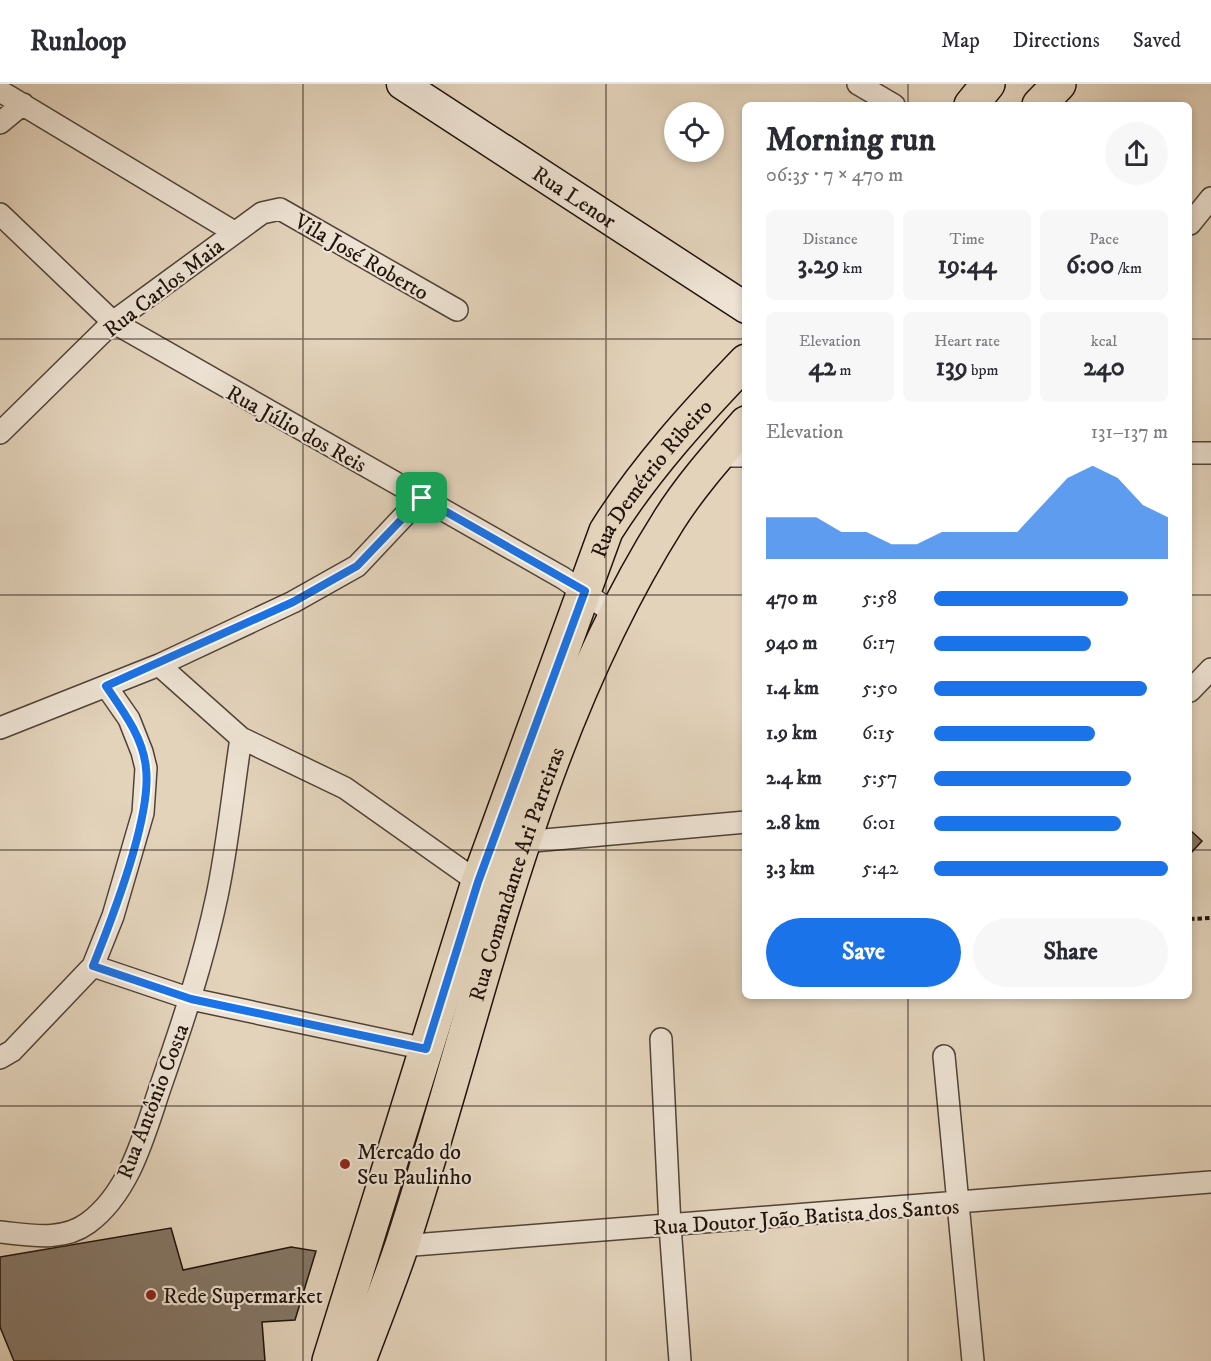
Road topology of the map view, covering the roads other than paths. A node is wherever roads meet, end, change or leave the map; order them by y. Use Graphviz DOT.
graph roads {
  1 [pos="402,84"];
  2 [pos="858,84"];
  3 [pos="988,84"];
  4 [pos="1059,84"];
  5 [pos="0,91"];
  6 [pos="889,102"];
  7 [pos="973,102"];
  8 [pos="1042,102"];
  9 [pos="23,104"];
  10 [pos="0,123"];
  11 [pos="1211,198"];
  12 [pos="0,214"];
  13 [pos="1192,222"];
  14 [pos="234,232"];
  15 [pos="742,305"];
  16 [pos="457,310"];
  17 [pos="113,322"];
  18 [pos="742,365"];
  19 [pos="742,432"];
  20 [pos="0,433"];
  21 [pos="1192,453"];
  22 [pos="1211,453"];
  23 [pos="731,456"];
  24 [pos="422,498"];
  25 [pos="585,591"];
  26 [pos="615,614"];
  27 [pos="159,665"];
  28 [pos="1211,669"];
  29 [pos="106,686"];
  30 [pos="1192,690"];
  31 [pos="0,728"];
  32 [pos="241,738"];
  33 [pos="742,822"];
  34 [pos="522,842"];
  35 [pos="478,882"];
  36 [pos="93,966"];
  37 [pos="191,999"];
  38 [pos="661,1040"];
  39 [pos="426,1049"];
  40 [pos="944,1056"];
  41 [pos="0,1058"];
  42 [pos="1211,1182"];
  43 [pos="960,1204"];
  44 [pos="670,1226"];
  45 [pos="0,1232"];
  46 [pos="401,1246"];
  47 [pos="329,1361"];
  48 [pos="359,1361"];
  49 [pos="680,1361"];
  50 [pos="973,1361"];
  1 -- 15 [label="street, Rua Lenor"];
  2 -- 6 [label="street"];
  3 -- 7 [label="main road"];
  4 -- 8 [label="main road"];
  5 -- 9 [label="street, Rua Carlos Maia"];
  9 -- 10 [label="street"];
  9 -- 14 [label="street, Rua Carlos Maia"];
  11 -- 13 [label="street"];
  12 -- 17 [label="street, Rua Júlio dos Reis"];
  14 -- 16 [label="street, Vila José Roberto"];
  14 -- 17 [label="street, Rua Carlos Maia"];
  17 -- 20 [label="street, Rua Carlos Maia"];
  17 -- 24 [label="street, Rua Júlio dos Reis"];
  18 -- 25 [label="main road, Rua Demétrio Ribeiro"];
  19 -- 23 [label="main road, Rua Comandante Ari Parreiras"];
  21 -- 22 [label="street"];
  23 -- 26 [label="main road, Rua Comandante Ari Parreiras"];
  24 -- 25 [label="street, Rua Júlio dos Reis"];
  24 -- 27 [label="street"];
  25 -- 26 [label="street, Rua Júlio dos Reis"];
  25 -- 35 [label="main road, Rua Demétrio Ribeiro"];
  26 -- 34 [label="main road, Rua Comandante Ari Parreiras"];
  27 -- 29 [label="street"];
  27 -- 32 [label="street"];
  28 -- 30 [label="street"];
  29 -- 31 [label="street"];
  29 -- 36 [label="street"];
  32 -- 35 [label="street"];
  32 -- 37 [label="street, Rua Antônio Costa"];
  33 -- 34 [label="street"];
  34 -- 46 [label="main road, Rua Comandante Ari Parreiras"];
  35 -- 39 [label="main road, Rua Demétrio Ribeiro"];
  36 -- 37 [label="street"];
  36 -- 41 [label="street"];
  37 -- 39 [label="street"];
  37 -- 45 [label="street, Rua Antônio Costa"];
  38 -- 44 [label="street"];
  39 -- 47 [label="main road, Rua Demétrio Ribeiro"];
  40 -- 43 [label="street"];
  42 -- 43 [label="street, Rua Doutor João Batista dos Santos"];
  43 -- 44 [label="street, Rua Doutor João Batista dos Santos"];
  43 -- 50 [label="street"];
  44 -- 46 [label="street, Rua Doutor João Batista dos Santos"];
  44 -- 49 [label="street"];
  46 -- 48 [label="main road, Rua Comandante Ari Parreiras"];
}
